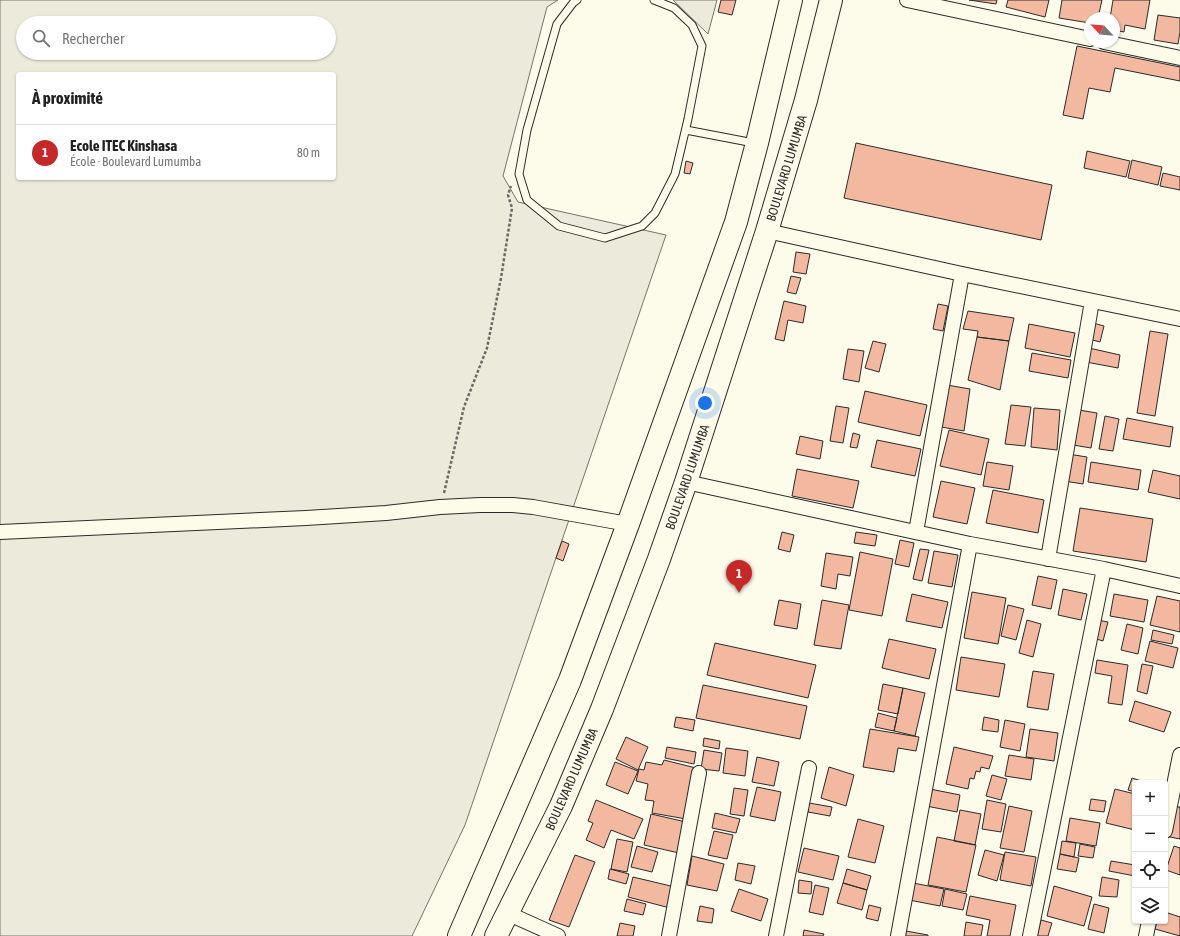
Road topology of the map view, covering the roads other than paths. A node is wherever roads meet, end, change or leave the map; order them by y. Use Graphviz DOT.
graph roads {
  1 [pos="577,0"];
  2 [pos="654,0"];
  3 [pos="791,0"];
  4 [pos="831,0"];
  5 [pos="908,0"];
  6 [pos="1084,38"];
  7 [pos="1120,45"];
  8 [pos="1180,58"];
  9 [pos="686,130"];
  10 [pos="757,143"];
  11 [pos="767,231"];
  12 [pos="962,274"];
  13 [pos="1092,301"];
  14 [pos="1180,319"];
  15 [pos="686,482"];
  16 [pos="628,524"];
  17 [pos="0,532"];
  18 [pos="916,532"];
  19 [pos="970,544"];
  20 [pos="1048,559"];
  21 [pos="1104,569"];
  22 [pos="1180,586"];
  23 [pos="1180,755"];
  24 [pos="809,768"];
  25 [pos="699,773"];
  26 [pos="1168,816"];
  27 [pos="507,913"];
  28 [pos="1148,924"];
  29 [pos="459,936"];
  30 [pos="496,936"];
  31 [pos="558,936"];
  32 [pos="669,936"];
  33 [pos="776,936"];
  34 [pos="898,936"];
  35 [pos="1030,936"];
  36 [pos="1146,936"];
  1 -- 9 [label="lane"];
  2 -- 9 [label="lane"];
  3 -- 10 [label="highway"];
  4 -- 11 [label="highway, BOULEVARD LUMUMBA"];
  5 -- 6 [label="street"];
  7 -- 8 [label="street"];
  9 -- 10 [label="lane"];
  10 -- 16 [label="highway"];
  11 -- 12 [label="street"];
  11 -- 15 [label="highway, BOULEVARD LUMUMBA"];
  12 -- 13 [label="street"];
  12 -- 18 [label="street"];
  13 -- 14 [label="street"];
  13 -- 20 [label="street"];
  15 -- 18 [label="street"];
  15 -- 27 [label="highway, BOULEVARD LUMUMBA"];
  16 -- 17 [label="street"];
  16 -- 29 [label="highway"];
  18 -- 19 [label="street"];
  19 -- 20 [label="street"];
  19 -- 34 [label="street"];
  20 -- 21 [label="street"];
  21 -- 22 [label="street"];
  21 -- 35 [label="street"];
  23 -- 26 [label="street"];
  24 -- 33 [label="street"];
  25 -- 32 [label="street"];
  27 -- 30 [label="highway, BOULEVARD LUMUMBA"];
  27 -- 31 [label="street"];
  28 -- 36 [label="street"];
}
